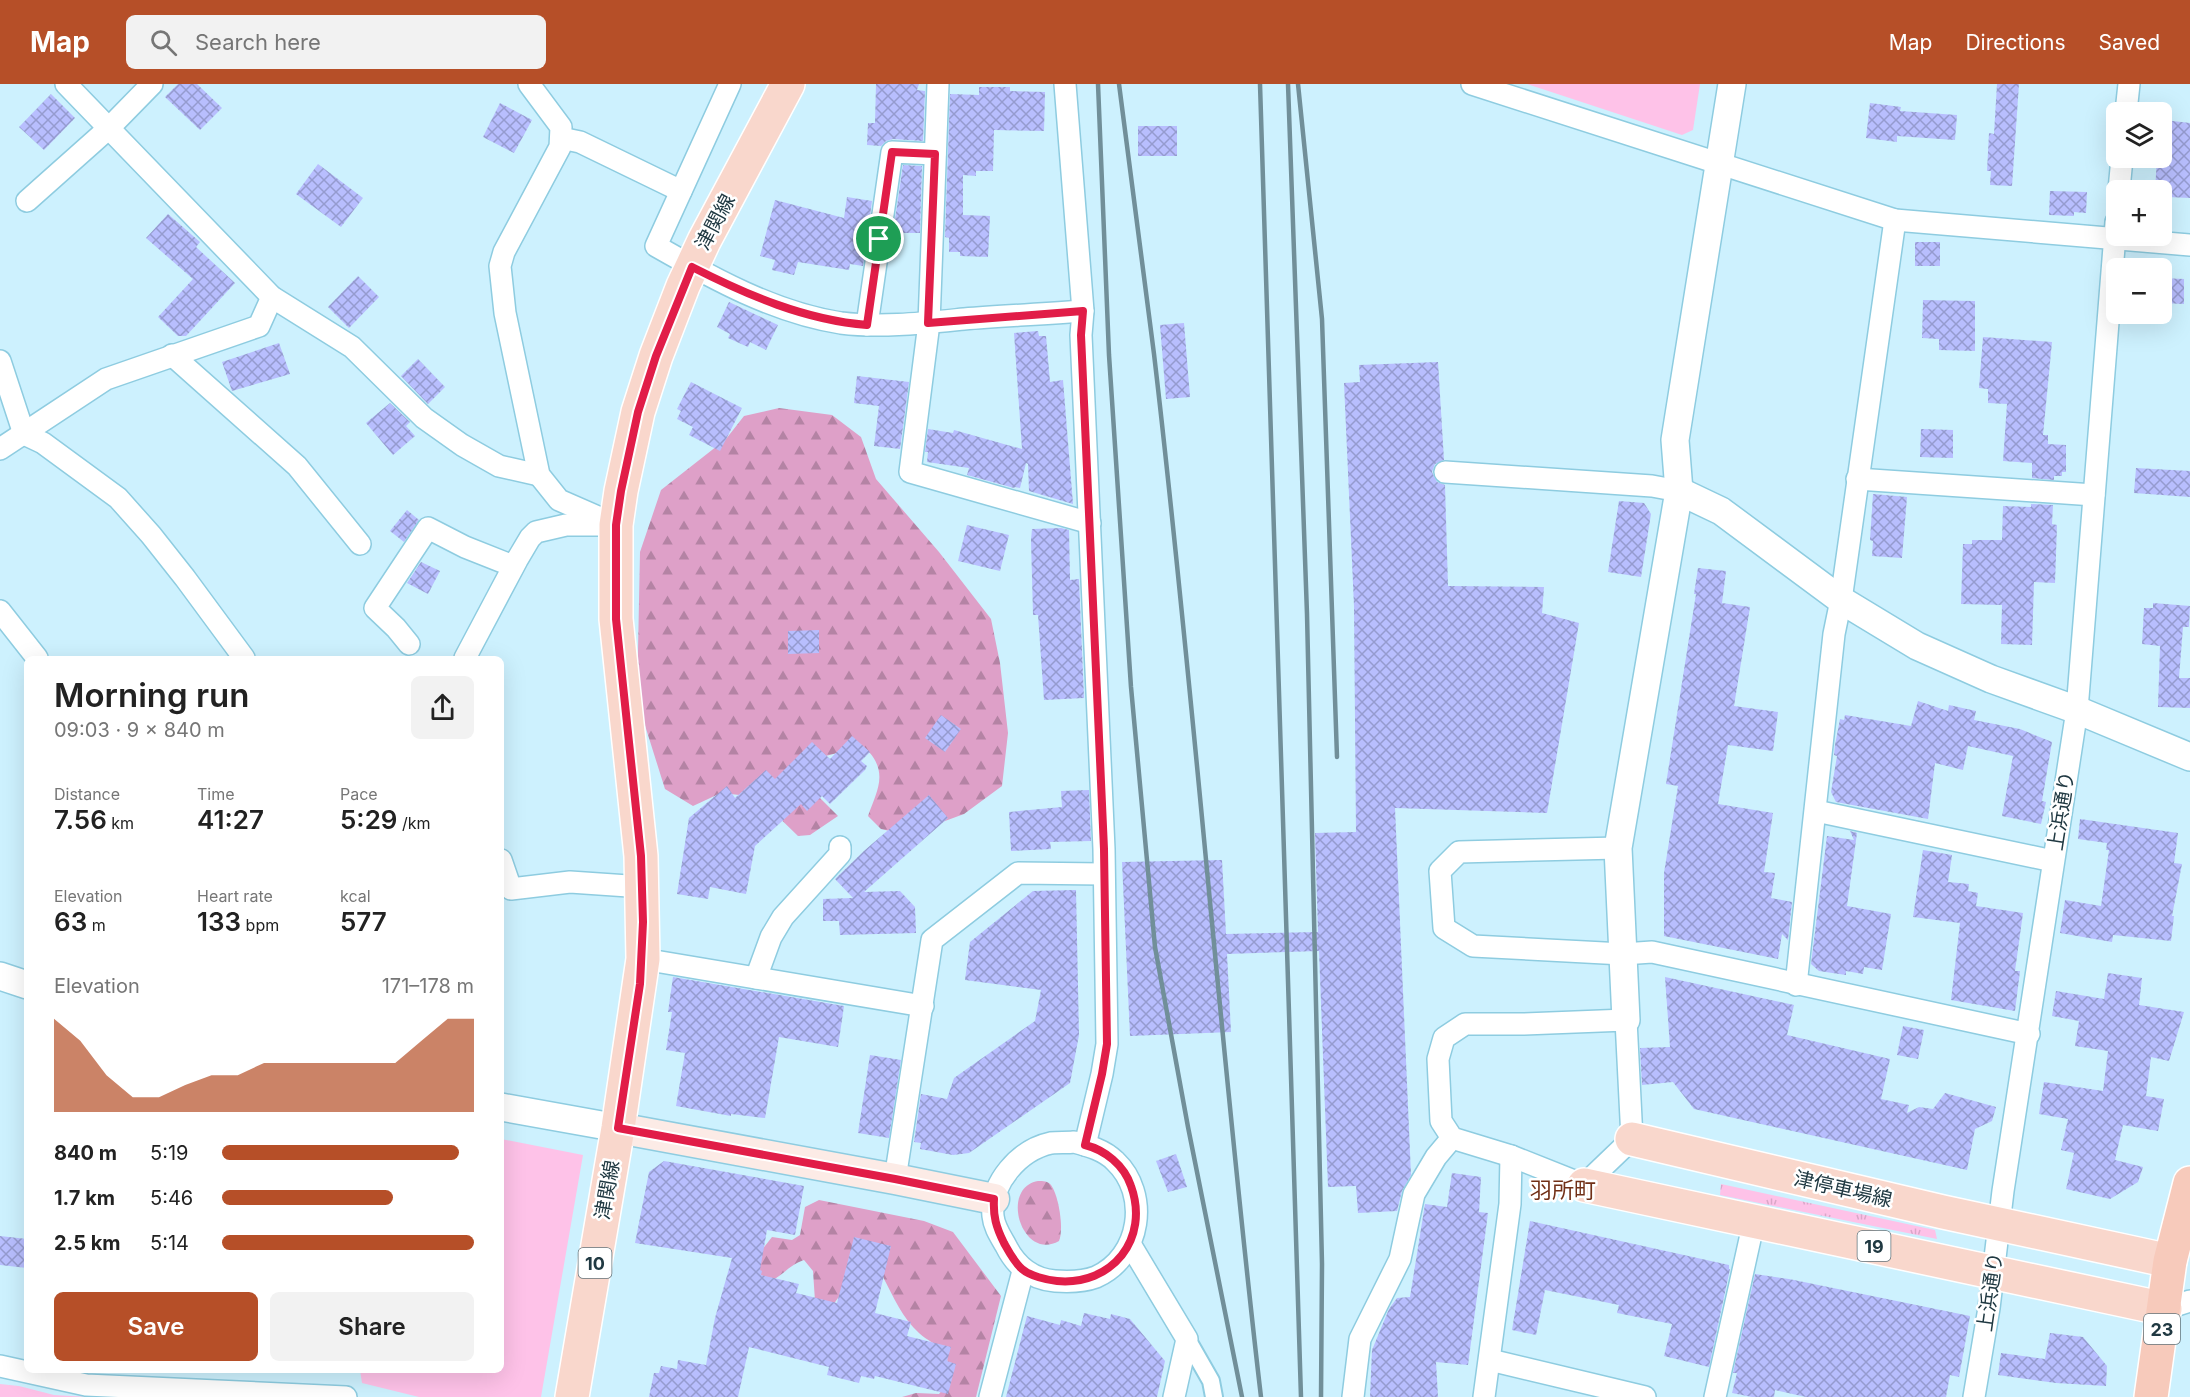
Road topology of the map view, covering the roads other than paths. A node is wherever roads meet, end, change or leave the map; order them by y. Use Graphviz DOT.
graph roads {
  1 [pos="66,84"];
  2 [pos="152,84"];
  3 [pos="529,84"];
  4 [pos="730,84"];
  5 [pos="788,84"];
  6 [pos="938,84"];
  7 [pos="1065,84"];
  8 [pos="1473,84"];
  9 [pos="1732,84"];
  10 [pos="2129,84"];
  11 [pos="2127,102"];
  12 [pos="109,128"];
  13 [pos="561,138"];
  14 [pos="935,154"];
  15 [pos="1720,163"];
  16 [pos="681,191"];
  17 [pos="27,201"];
  18 [pos="1895,220"];
  19 [pos="2106,231"];
  20 [pos="2172,242"];
  21 [pos="2190,245"];
  22 [pos="2115,246"];
  23 [pos="692,267"];
  24 [pos="272,297"];
  25 [pos="1083,311"];
  26 [pos="928,323"];
  27 [pos="867,325"];
  28 [pos="172,355"];
  29 [pos="0,362"];
  30 [pos="24,434"];
  31 [pos="0,449"];
  32 [pos="1445,472"];
  33 [pos="539,475"];
  34 [pos="1857,479"];
  35 [pos="1679,491"];
  36 [pos="2094,495"];
  37 [pos="1090,523"];
  38 [pos="616,525"];
  39 [pos="360,544"];
  40 [pos="513,566"];
  41 [pos="1841,600"];
  42 [pos="0,611"];
  43 [pos="409,644"];
  44 [pos="35,656"];
  45 [pos="243,656"];
  46 [pos="466,656"];
  47 [pos="2077,710"];
  48 [pos="2190,757"];
  49 [pos="1816,811"];
  50 [pos="840,848"];
  51 [pos="1618,848"];
  52 [pos="2053,861"];
  53 [pos="504,869"];
  54 [pos="1103,874"];
  55 [pos="643,887"];
  56 [pos="1623,954"];
  57 [pos="642,959"];
  58 [pos="0,976"];
  59 [pos="756,978"];
  60 [pos="24,984"];
  61 [pos="1796,985"];
  62 [pos="923,1006"];
  63 [pos="1626,1020"];
  64 [pos="2029,1034"];
  65 [pos="504,1108"];
  66 [pos="618,1128"];
  67 [pos="1452,1138"];
  68 [pos="1632,1139"];
  69 [pos="1085,1145"];
  70 [pos="1511,1156"];
  71 [pos="895,1179"];
  72 [pos="2190,1183"];
  73 [pos="1584,1185"];
  74 [pos="994,1199"];
  75 [pos="1754,1221"];
  76 [pos="1999,1224"];
  77 [pos="1130,1244"];
  78 [pos="2180,1266"];
  79 [pos="1023,1271"];
  80 [pos="1993,1272"];
  81 [pos="2177,1305"];
  82 [pos="1187,1339"];
  83 [pos="1490,1360"];
  84 [pos="0,1366"];
  85 [pos="24,1371"];
  86 [pos="32,1373"];
  87 [pos="346,1397"];
  88 [pos="572,1397"];
  89 [pos="990,1397"];
  90 [pos="1174,1397"];
  91 [pos="1214,1397"];
  92 [pos="1353,1397"];
  93 [pos="1484,1397"];
  94 [pos="1646,1397"];
  95 [pos="1715,1397"];
  96 [pos="1974,1397"];
  97 [pos="2151,1397"];
  1 -- 12 [label="street"];
  2 -- 12 [label="street"];
  3 -- 13 [label="street"];
  4 -- 16 [label="street"];
  5 -- 23 [label="main road, 津関線 / 10"];
  6 -- 14 [label="street"];
  7 -- 25 [label="street"];
  8 -- 15 [label="street"];
  9 -- 15 [label="street"];
  10 -- 11 [label="street"];
  12 -- 17 [label="street"];
  12 -- 24 [label="street"];
  13 -- 16 [label="street"];
  13 -- 33 [label="street"];
  14 -- 26 [label="street"];
  14 -- 27 [label="street"];
  15 -- 18 [label="street"];
  15 -- 35 [label="street"];
  16 -- 23 [label="street"];
  18 -- 19 [label="street"];
  18 -- 34 [label="street"];
  20 -- 21 [label="street"];
  22 -- 36 [label="street, 上浜通り"];
  23 -- 27 [label="street"];
  23 -- 38 [label="main road, 津関線 / 10"];
  24 -- 28 [label="street"];
  24 -- 33 [label="street"];
  25 -- 26 [label="street"];
  25 -- 37 [label="street"];
  26 -- 27 [label="street"];
  26 -- 37 [label="street"];
  28 -- 30 [label="street"];
  28 -- 39 [label="street"];
  29 -- 30 [label="street"];
  30 -- 31 [label="street"];
  30 -- 45 [label="street"];
  32 -- 35 [label="street"];
  33 -- 38 [label="street"];
  34 -- 36 [label="street"];
  34 -- 41 [label="street"];
  35 -- 41 [label="street"];
  35 -- 51 [label="street"];
  36 -- 47 [label="street, 上浜通り"];
  37 -- 54 [label="street"];
  38 -- 40 [label="street"];
  38 -- 55 [label="main road, 津関線 / 10"];
  40 -- 43 [label="street"];
  40 -- 46 [label="street"];
  41 -- 47 [label="street"];
  41 -- 49 [label="street"];
  42 -- 44 [label="street"];
  47 -- 48 [label="street"];
  47 -- 52 [label="street, 上浜通り"];
  49 -- 52 [label="street"];
  49 -- 61 [label="street"];
  50 -- 59 [label="street"];
  51 -- 56 [label="street"];
  51 -- 56 [label="street"];
  52 -- 64 [label="street, 上浜通り"];
  53 -- 55 [label="street"];
  54 -- 62 [label="street"];
  54 -- 69 [label="street"];
  55 -- 57 [label="main road, 津関線 / 10"];
  56 -- 61 [label="street"];
  56 -- 63 [label="street"];
  57 -- 59 [label="street"];
  57 -- 66 [label="main road, 津関線 / 10"];
  58 -- 60 [label="street"];
  59 -- 62 [label="street"];
  61 -- 64 [label="street"];
  62 -- 71 [label="street"];
  63 -- 67 [label="street"];
  63 -- 68 [label="street"];
  64 -- 76 [label="street, 上浜通り"];
  65 -- 66 [label="street"];
  66 -- 71 [label="main road"];
  66 -- 88 [label="main road, 津関線 / 10"];
  67 -- 70 [label="street"];
  67 -- 92 [label="street"];
  68 -- 73 [label="street"];
  68 -- 76 [label="main road, 津停車場線"];
  69 -- 74 [label="street"];
  69 -- 77 [label="street"];
  70 -- 73 [label="street"];
  70 -- 83 [label="street"];
  71 -- 74 [label="main road"];
  72 -- 78 [label="highway, 23"];
  73 -- 75 [label="main road, 19"];
  74 -- 79 [label="street"];
  75 -- 80 [label="main road, 19"];
  75 -- 95 [label="street"];
  76 -- 78 [label="main road, 津停車場線"];
  76 -- 80 [label="street, 上浜通り"];
  77 -- 79 [label="street"];
  77 -- 82 [label="street"];
  78 -- 81 [label="highway, 23"];
  79 -- 89 [label="street"];
  80 -- 81 [label="main road, 19"];
  80 -- 96 [label="street, 上浜通り"];
  81 -- 97 [label="highway, 23"];
  82 -- 90 [label="street"];
  82 -- 91 [label="street"];
  83 -- 93 [label="street"];
  83 -- 94 [label="street"];
  84 -- 85 [label="street"];
  86 -- 87 [label="street"];
}
